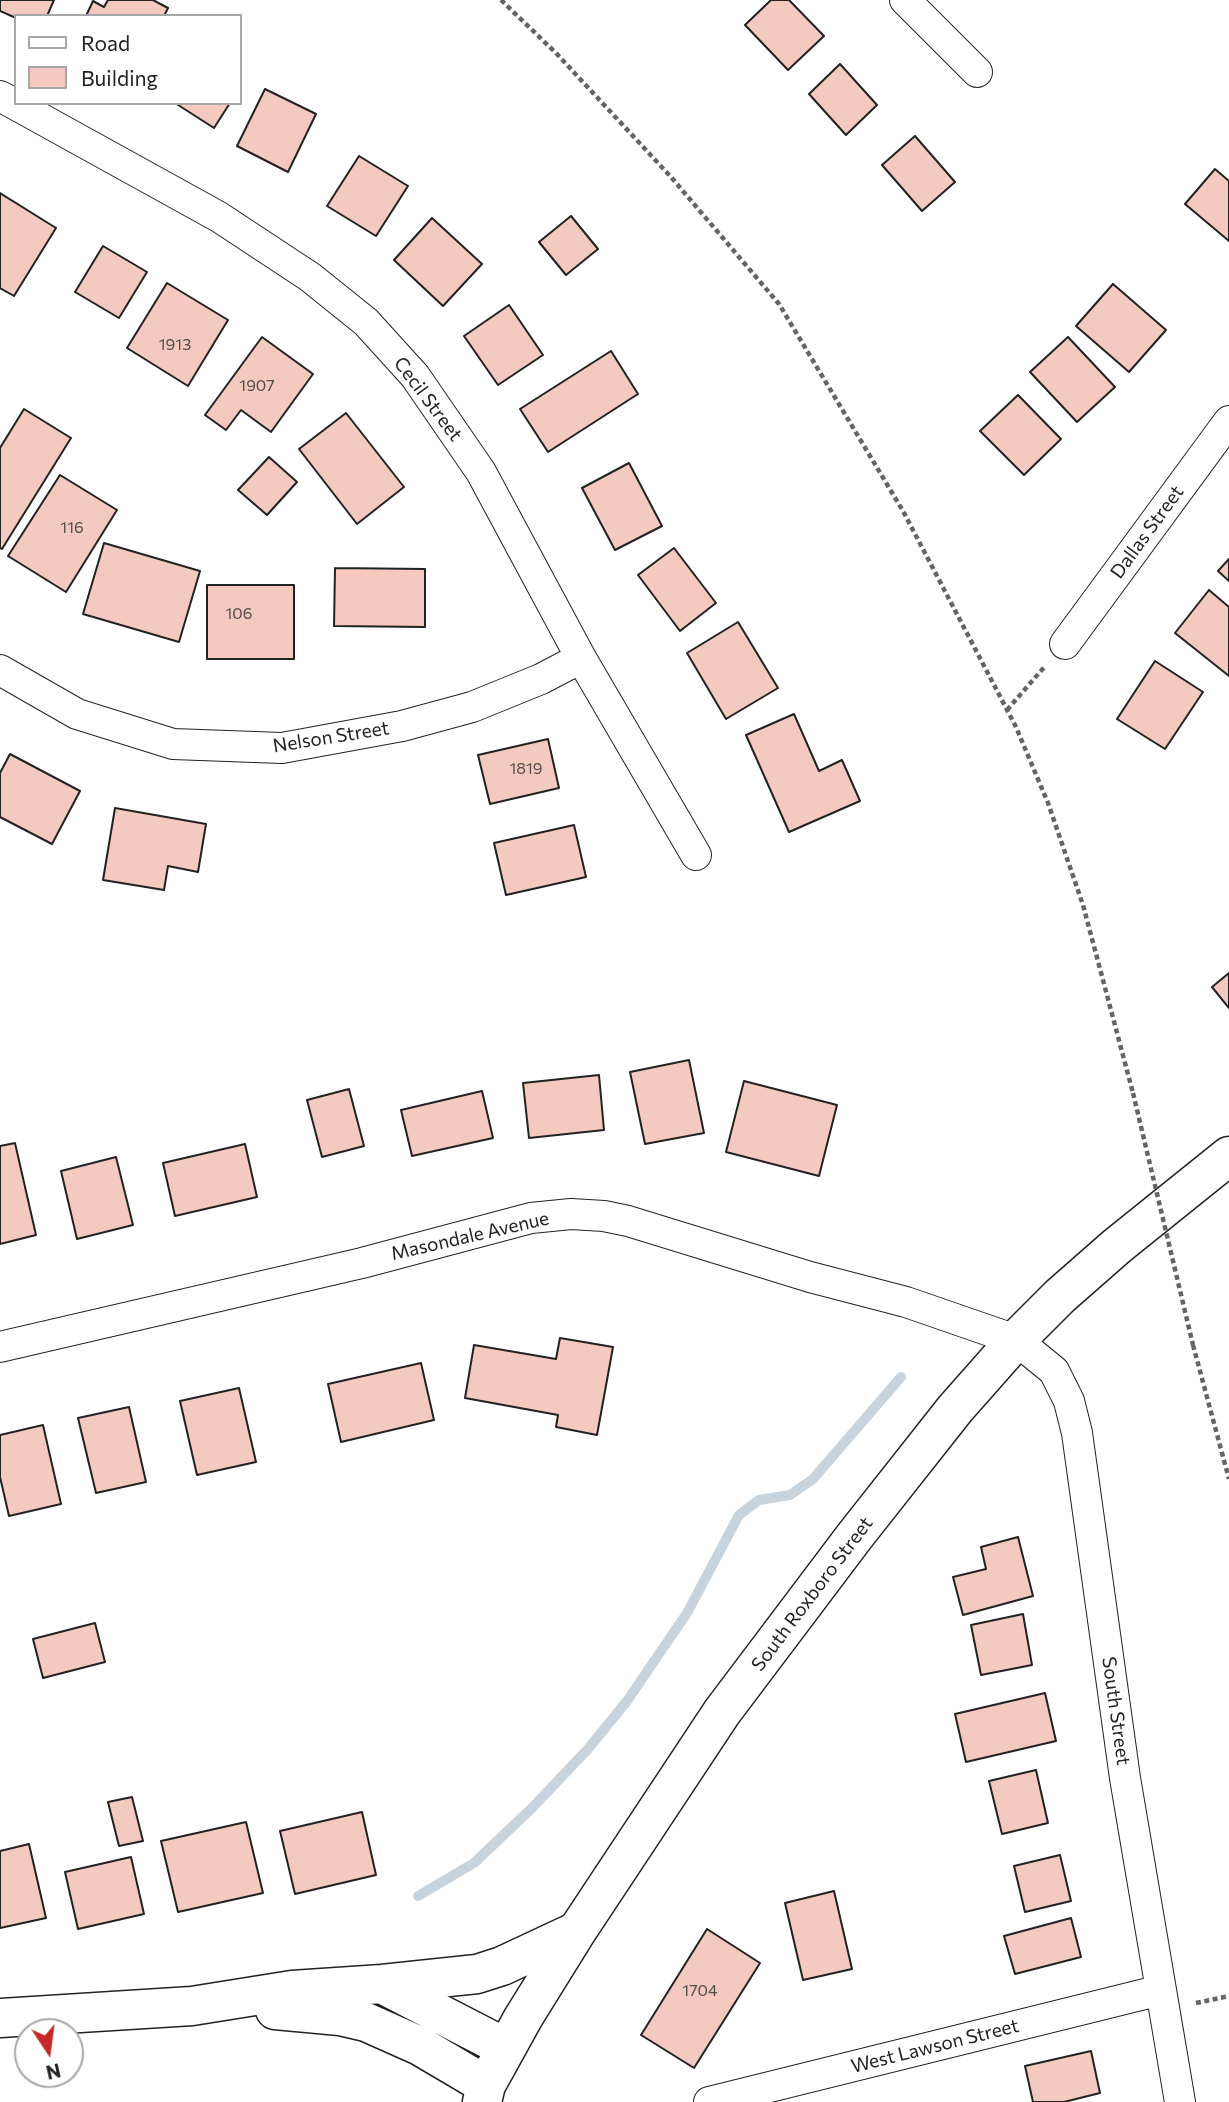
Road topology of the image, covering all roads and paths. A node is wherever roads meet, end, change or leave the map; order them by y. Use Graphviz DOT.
graph roads {
  1 [pos="501,0"];
  2 [pos="905,0"];
  3 [pos="977,72"];
  4 [pos="16,105"];
  5 [pos="1229,421"];
  6 [pos="1065,644"];
  7 [pos="581,658"];
  8 [pos="0,670"];
  9 [pos="1007,710"];
  10 [pos="696,855"];
  11 [pos="1229,1156"];
  12 [pos="1016,1340"];
  13 [pos="0,1347"];
  14 [pos="1229,1479"];
  15 [pos="577,1931"];
  16 [pos="382,1984"];
  17 [pos="1161,1990"];
  18 [pos="192,2006"];
  19 [pos="0,2018"];
  20 [pos="506,2048"];
  21 [pos="484,2094"];
  22 [pos="709,2102"];
  23 [pos="1180,2102"];
  1 -- 9 [label="path"];
  2 -- 3 [label="street"];
  4 -- 7 [label="street, Cecil Street"];
  5 -- 6 [label="street, Dallas Street"];
  6 -- 9 [label="path"];
  7 -- 8 [label="street, Nelson Street"];
  7 -- 10 [label="street, Cecil Street"];
  9 -- 14 [label="path, bridge"];
  11 -- 12 [label="street, South Roxboro Street"];
  12 -- 13 [label="street, Masondale Avenue"];
  12 -- 15 [label="street, South Roxboro Street"];
  12 -- 17 [label="street, South Street"];
  15 -- 16 [label="street"];
  15 -- 20 [label="street, South Roxboro Street"];
  16 -- 18 [label="street"];
  16 -- 20 [label="street"];
  17 -- 22 [label="street, West Lawson Street"];
  17 -- 23 [label="street, South Street"];
  18 -- 19 [label="street"];
  18 -- 21 [label="street"];
  20 -- 21 [label="street, South Roxboro Street"];
}
